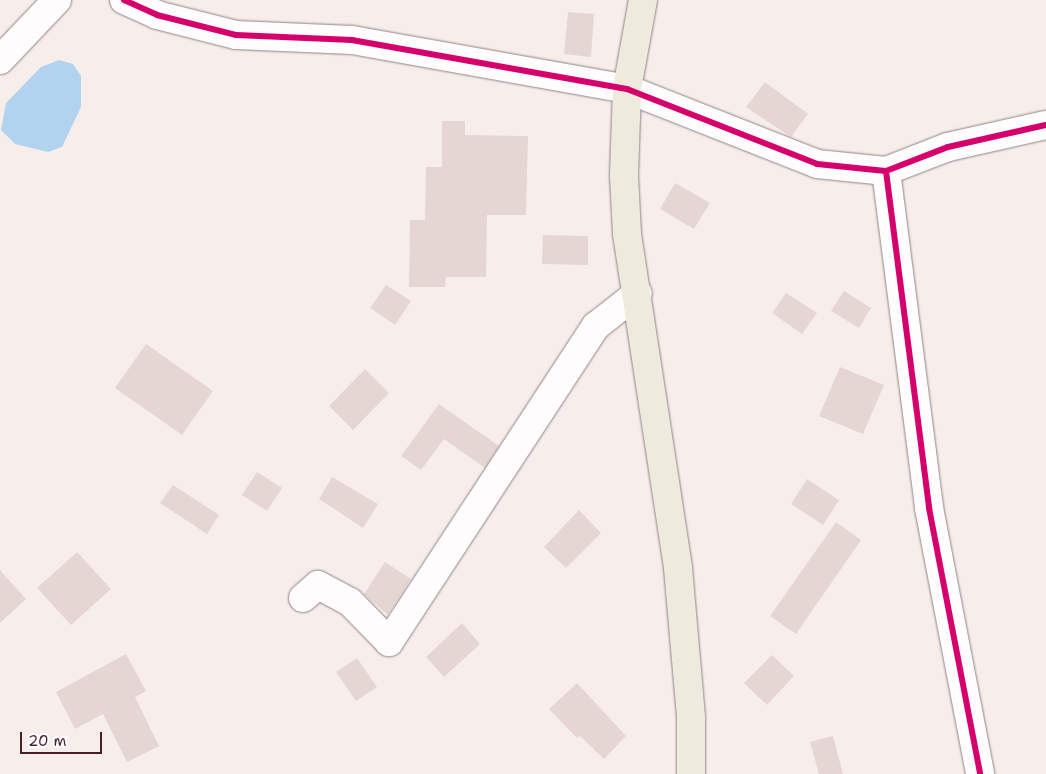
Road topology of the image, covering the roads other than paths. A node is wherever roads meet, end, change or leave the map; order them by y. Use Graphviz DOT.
graph roads {
  1 [pos="56,0"];
  2 [pos="124,0"];
  3 [pos="643,0"];
  4 [pos="0,60"];
  5 [pos="627,89"];
  6 [pos="1046,124"];
  7 [pos="886,171"];
  8 [pos="638,293"];
  9 [pos="303,598"];
  10 [pos="691,774"];
  11 [pos="980,774"];
  1 -- 4 [label="street"];
  2 -- 5 [label="street"];
  3 -- 5 [label="highway"];
  5 -- 7 [label="street"];
  5 -- 8 [label="highway"];
  6 -- 7 [label="street"];
  7 -- 11 [label="street"];
  8 -- 9 [label="street"];
  8 -- 10 [label="highway"];
}
